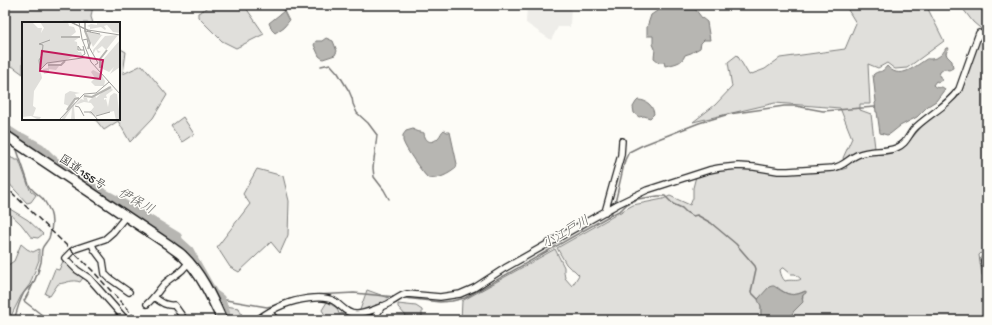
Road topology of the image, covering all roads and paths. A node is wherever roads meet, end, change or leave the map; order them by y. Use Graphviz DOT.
graph roads {
  1 [pos="987,40"];
  2 [pos="5,135"];
  3 [pos="622,141"];
  4 [pos="607,211"];
  5 [pos="126,216"];
  6 [pos="92,244"];
  7 [pos="987,252"];
  8 [pos="188,262"];
  9 [pos="987,269"];
  10 [pos="129,292"];
  11 [pos="154,297"];
  12 [pos="147,304"];
  13 [pos="382,306"];
  14 [pos="269,312"];
  15 [pos="221,319"];
  16 [pos="126,320"];
  17 [pos="185,320"];
  18 [pos="257,320"];
  19 [pos="276,320"];
  20 [pos="372,320"];
  1 -- 4 [label="street"];
  2 -- 5 [label="highway, 国道155号"];
  3 -- 4 [label="street"];
  4 -- 13 [label="street"];
  5 -- 6 [label="street"];
  5 -- 8 [label="highway, 国道155号"];
  6 -- 10 [label="street"];
  6 -- 16 [label="street"];
  7 -- 9 [label="street"];
  8 -- 11 [label="street"];
  8 -- 15 [label="highway, 国道155号"];
  11 -- 12 [label="street"];
  11 -- 17 [label="street"];
  13 -- 14 [label="street"];
  13 -- 20 [label="street"];
  14 -- 18 [label="street"];
  14 -- 19 [label="street"];
}
